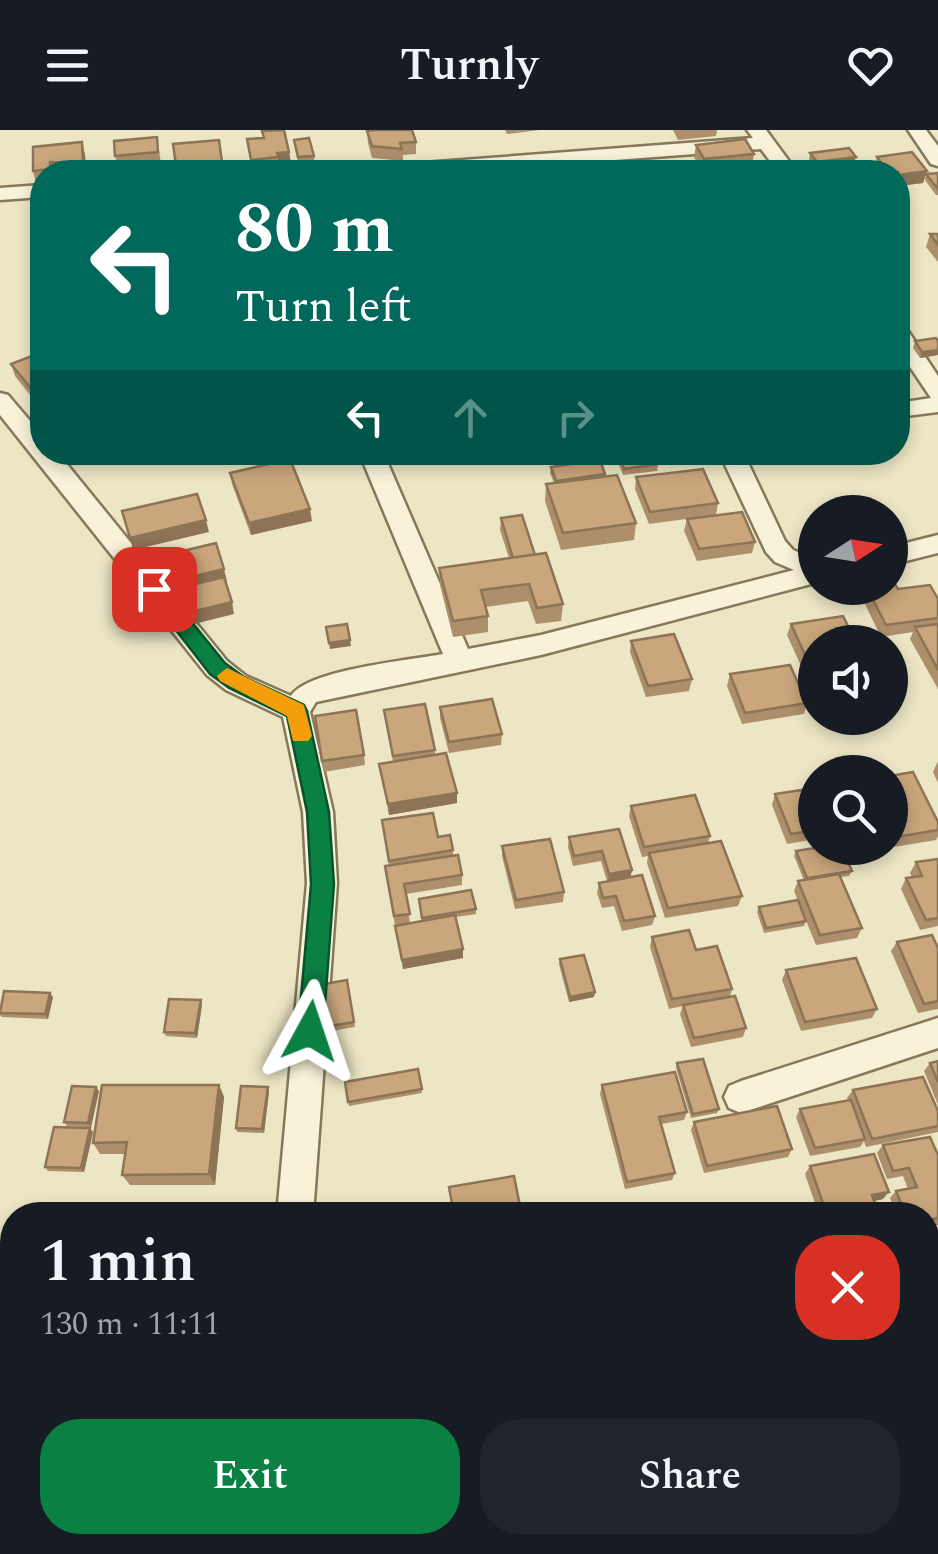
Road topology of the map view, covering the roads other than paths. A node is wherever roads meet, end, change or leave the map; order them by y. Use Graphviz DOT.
graph roads {
  1 [pos="917,130"];
  2 [pos="761,136"];
  3 [pos="509,160"];
  4 [pos="779,160"];
  5 [pos="938,160"];
  6 [pos="30,193"];
  7 [pos="0,194"];
  8 [pos="910,350"];
  9 [pos="938,393"];
  10 [pos="0,400"];
  11 [pos="938,405"];
  12 [pos="910,408"];
  13 [pos="30,436"];
  14 [pos="53,465"];
  15 [pos="377,465"];
  16 [pos="737,465"];
  17 [pos="938,544"];
  18 [pos="908,552"];
  19 [pos="798,563"];
  20 [pos="798,577"];
  21 [pos="460,661"];
  22 [pos="296,711"];
  23 [pos="938,1034"];
  24 [pos="740,1097"];
  25 [pos="296,1202"];
  1 -- 5 [label="street"];
  2 -- 3 [label="street"];
  2 -- 4 [label="street"];
  6 -- 7 [label="street"];
  8 -- 9 [label="street"];
  10 -- 13 [label="street"];
  11 -- 12 [label="street"];
  14 -- 22 [label="street"];
  15 -- 21 [label="street"];
  16 -- 19 [label="street"];
  17 -- 18 [label="street"];
  20 -- 21 [label="street"];
  21 -- 22 [label="street"];
  22 -- 25 [label="street"];
  23 -- 24 [label="street"];
}
